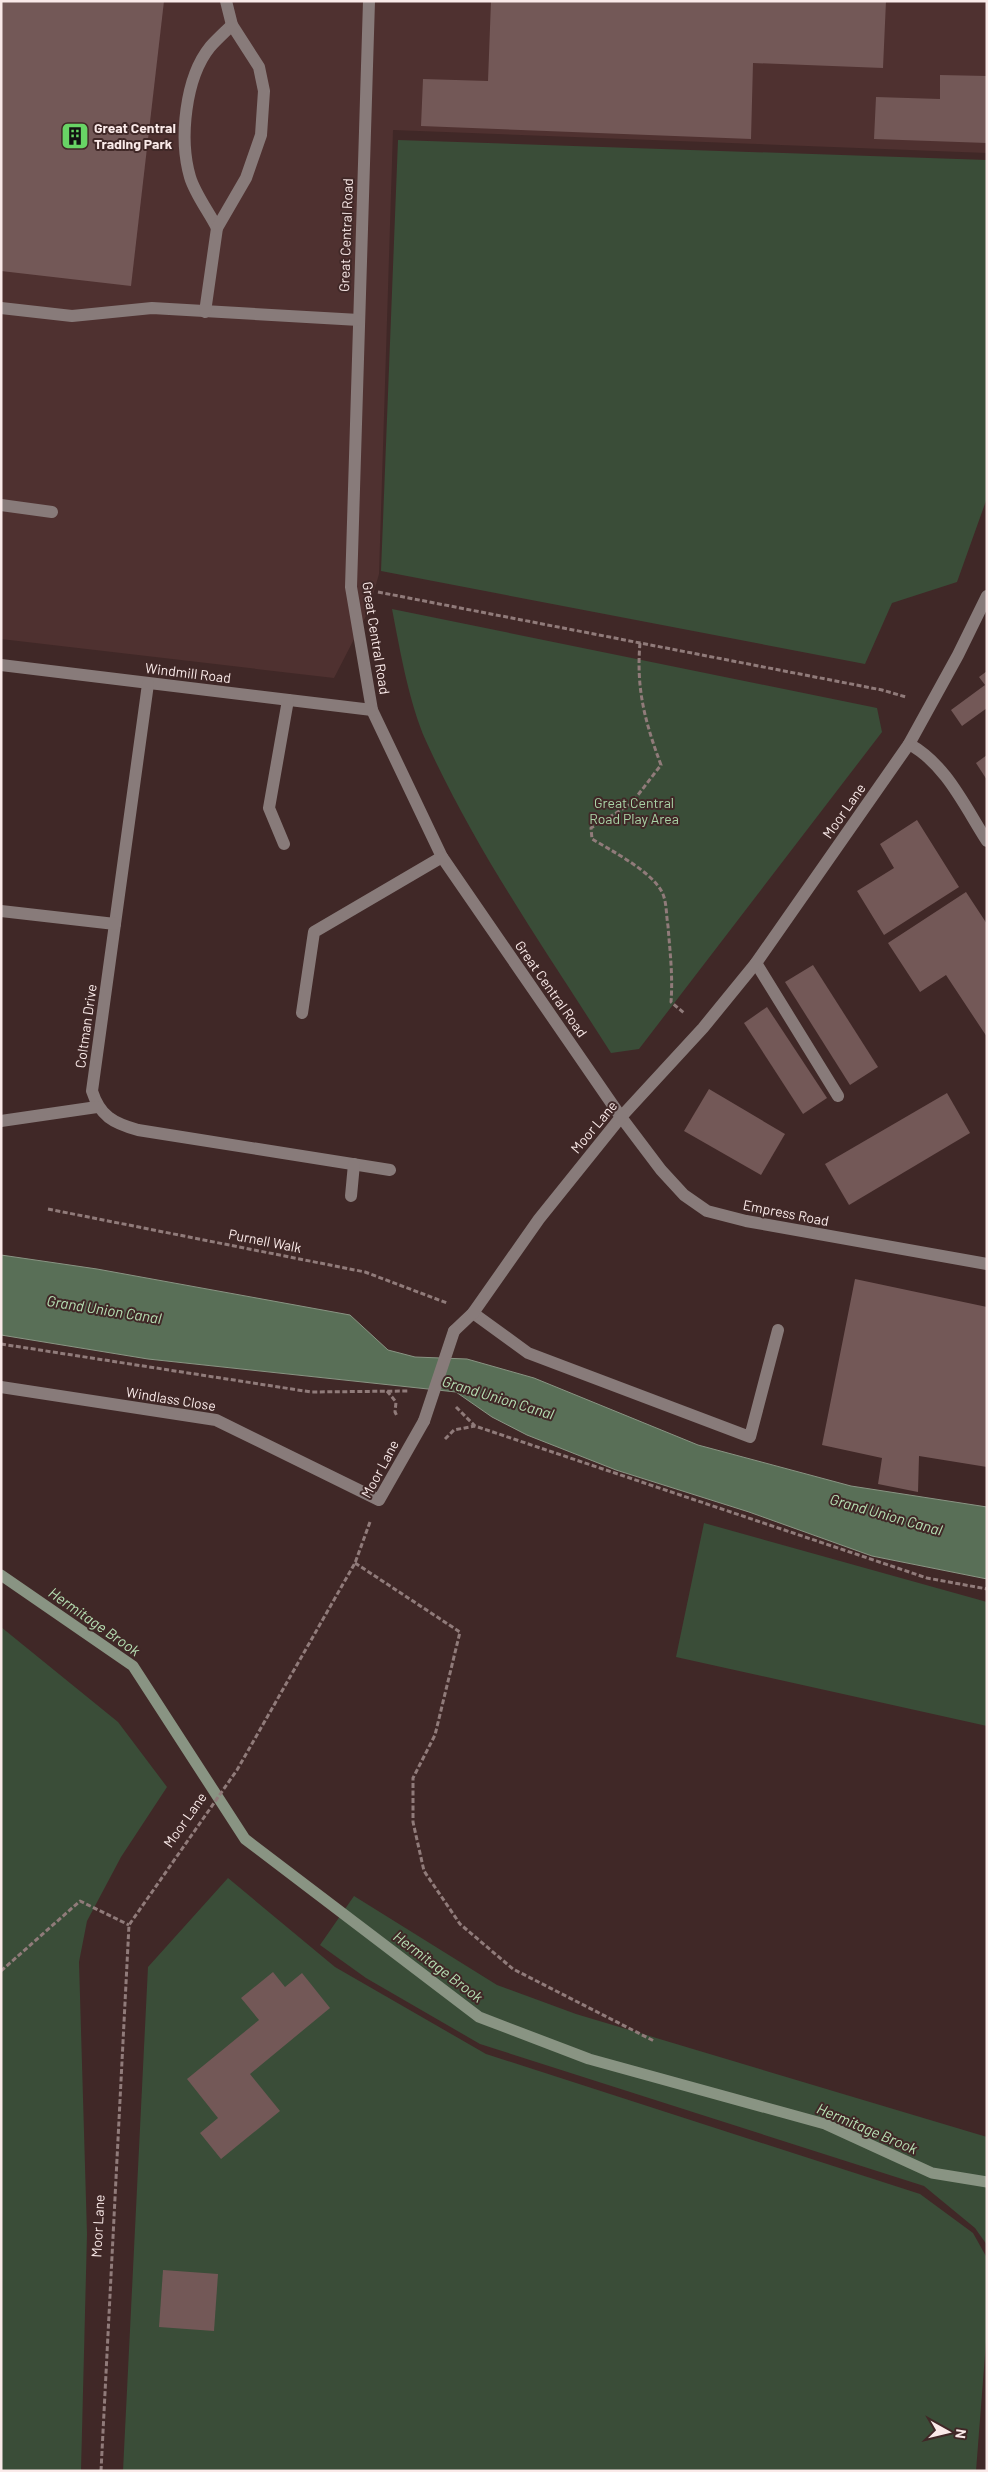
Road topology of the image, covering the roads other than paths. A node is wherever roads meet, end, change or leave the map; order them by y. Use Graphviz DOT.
graph roads {
  1 [pos="226,1"];
  2 [pos="368,6"];
  3 [pos="232,25"];
  4 [pos="217,228"];
  5 [pos="1,308"];
  6 [pos="205,312"];
  7 [pos="359,320"];
  8 [pos="1,505"];
  9 [pos="52,512"];
  10 [pos="987,596"];
  11 [pos="1,665"];
  12 [pos="148,684"];
  13 [pos="288,700"];
  14 [pos="372,710"];
  15 [pos="909,744"];
  16 [pos="987,841"];
  17 [pos="284,844"];
  18 [pos="442,857"];
  19 [pos="1,911"];
  20 [pos="115,924"];
  21 [pos="756,963"];
  22 [pos="302,1014"];
  23 [pos="838,1096"];
  24 [pos="97,1106"];
  25 [pos="621,1117"];
  26 [pos="1,1121"];
  27 [pos="354,1164"];
  28 [pos="390,1170"];
  29 [pos="351,1196"];
  30 [pos="987,1264"];
  31 [pos="473,1314"];
  32 [pos="778,1330"];
  33 [pos="1,1387"];
  34 [pos="378,1500"];
  1 -- 3 [label="street"];
  2 -- 7 [label="street, Great Central Road"];
  3 -- 4 [label="street"];
  3 -- 4 [label="street"];
  4 -- 6 [label="street"];
  5 -- 6 [label="street"];
  6 -- 7 [label="street"];
  7 -- 14 [label="street, Great Central Road"];
  8 -- 9 [label="street"];
  10 -- 15 [label="street, Moor Lane"];
  11 -- 12 [label="street, Windmill Road"];
  12 -- 13 [label="street, Windmill Road"];
  12 -- 20 [label="street, Coltman Drive"];
  13 -- 14 [label="street, Windmill Road"];
  13 -- 17 [label="street"];
  14 -- 18 [label="street, Great Central Road"];
  15 -- 16 [label="street"];
  15 -- 21 [label="street, Moor Lane"];
  18 -- 22 [label="street"];
  18 -- 25 [label="street, Great Central Road"];
  19 -- 20 [label="street"];
  20 -- 24 [label="street, Coltman Drive"];
  21 -- 23 [label="street"];
  21 -- 25 [label="street, Moor Lane"];
  24 -- 26 [label="street"];
  24 -- 27 [label="street"];
  25 -- 30 [label="street, Empress Road"];
  25 -- 31 [label="street, Moor Lane"];
  27 -- 28 [label="street"];
  27 -- 29 [label="street"];
  31 -- 32 [label="street"];
  31 -- 34 [label="street, Moor Lane, bridge"];
  33 -- 34 [label="street, Windlass Close"];
}
